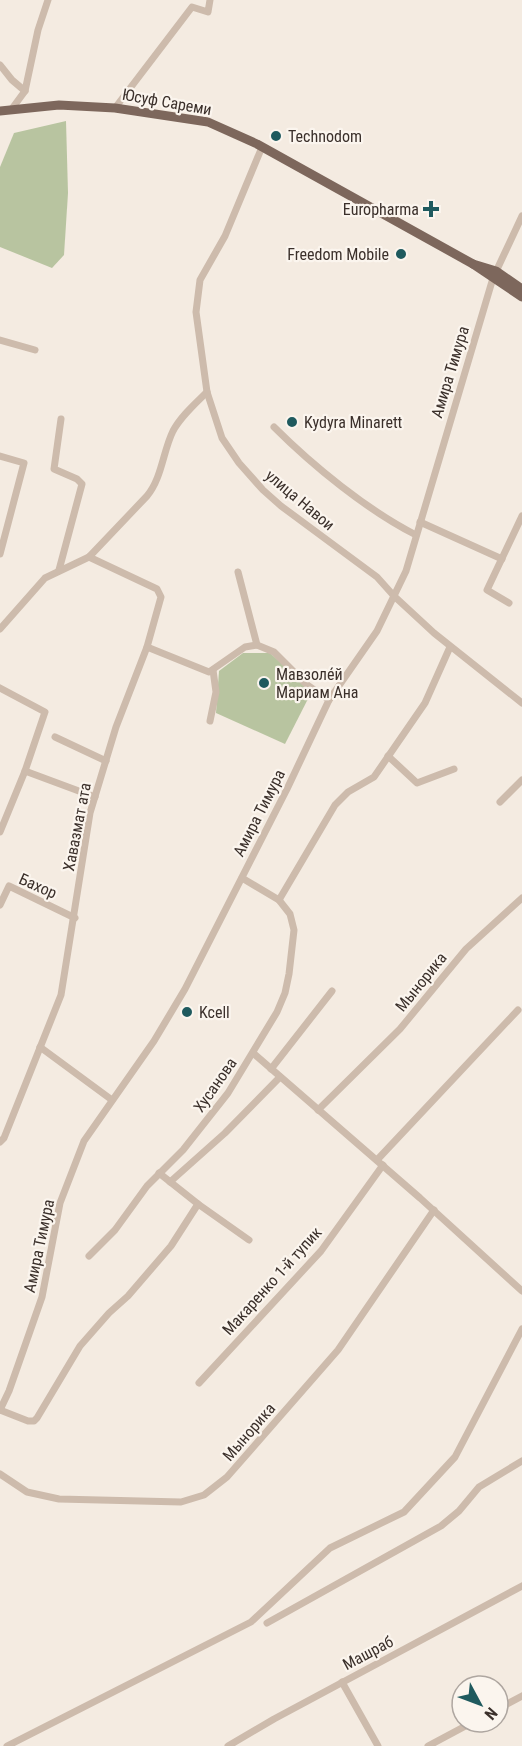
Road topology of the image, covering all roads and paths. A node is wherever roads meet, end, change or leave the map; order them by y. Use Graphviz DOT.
graph roads {
  1 [pos="48,0"];
  2 [pos="210,0"];
  3 [pos="0,65"];
  4 [pos="25,91"];
  5 [pos="115,108"];
  6 [pos="11,110"];
  7 [pos="0,111"];
  8 [pos="262,147"];
  9 [pos="522,216"];
  10 [pos="494,274"];
  11 [pos="522,289"];
  12 [pos="522,297"];
  13 [pos="0,340"];
  14 [pos="35,350"];
  15 [pos="207,392"];
  16 [pos="61,419"];
  17 [pos="274,427"];
  18 [pos="0,456"];
  19 [pos="522,516"];
  20 [pos="420,522"];
  21 [pos="416,535"];
  22 [pos="0,554"];
  23 [pos="89,557"];
  24 [pos="502,559"];
  25 [pos="59,570"];
  26 [pos="238,572"];
  27 [pos="394,596"];
  28 [pos="509,603"];
  29 [pos="0,629"];
  30 [pos="257,645"];
  31 [pos="147,647"];
  32 [pos="450,647"];
  33 [pos="213,669"];
  34 [pos="0,688"];
  35 [pos="520,698"];
  36 [pos="329,700"];
  37 [pos="210,721"];
  38 [pos="54,737"];
  39 [pos="388,756"];
  40 [pos="106,761"];
  41 [pos="454,769"];
  42 [pos="25,771"];
  43 [pos="522,780"];
  44 [pos="95,797"];
  45 [pos="500,802"];
  46 [pos="0,832"];
  47 [pos="242,878"];
  48 [pos="522,898"];
  49 [pos="279,900"];
  50 [pos="0,905"];
  51 [pos="75,918"];
  52 [pos="332,990"];
  53 [pos="518,1010"];
  54 [pos="40,1047"];
  55 [pos="253,1053"];
  56 [pos="271,1069"];
  57 [pos="280,1077"];
  58 [pos="112,1100"];
  59 [pos="318,1110"];
  60 [pos="0,1142"];
  61 [pos="380,1163"];
  62 [pos="159,1173"];
  63 [pos="170,1182"];
  64 [pos="198,1204"];
  65 [pos="434,1210"];
  66 [pos="249,1240"];
  67 [pos="89,1256"];
  68 [pos="522,1291"];
  69 [pos="522,1329"];
  70 [pos="199,1383"];
  71 [pos="0,1410"];
  72 [pos="522,1461"];
  73 [pos="0,1474"];
  74 [pos="522,1586"];
  75 [pos="267,1623"];
  76 [pos="342,1682"];
  77 [pos="450,1734"];
  78 [pos="7,1746"];
  79 [pos="228,1746"];
  80 [pos="378,1746"];
  81 [pos="428,1746"];
  1 -- 4 [label="street"];
  2 -- 5 [label="street"];
  3 -- 4 [label="street"];
  4 -- 6 [label="street"];
  5 -- 6 [label="main road, Юсуф Сареми"];
  5 -- 8 [label="main road, Юсуф Сареми"];
  6 -- 7 [label="main road, Юсуф Сареми"];
  8 -- 10 [label="main road, Юсуф Сареми"];
  8 -- 15 [label="street, улица Навои"];
  9 -- 10 [label="street, Амира Тимура"];
  10 -- 11 [label="main road, Юсуф Сареми"];
  10 -- 12 [label="main road, Юсуф Сареми"];
  10 -- 20 [label="street, Амира Тимура"];
  13 -- 14 [label="street"];
  15 -- 23 [label="street"];
  15 -- 27 [label="street, улица Навои"];
  16 -- 25 [label="street"];
  17 -- 21 [label="street"];
  18 -- 22 [label="street"];
  19 -- 24 [label="street"];
  20 -- 21 [label="street, Амира Тимура"];
  20 -- 24 [label="street"];
  21 -- 27 [label="street, Амира Тимура"];
  23 -- 25 [label="street"];
  23 -- 31 [label="street, Хавазмат ата"];
  24 -- 28 [label="street"];
  25 -- 29 [label="street"];
  26 -- 30 [label="street"];
  27 -- 32 [label="street, улица Навои"];
  27 -- 36 [label="street, Амира Тимура"];
  30 -- 33 [label="street"];
  30 -- 36 [label="street"];
  31 -- 33 [label="street"];
  31 -- 40 [label="street, Хавазмат ата"];
  32 -- 35 [label="street, улица Навои"];
  32 -- 39 [label="street"];
  33 -- 37 [label="street"];
  34 -- 42 [label="street"];
  36 -- 47 [label="street, Амира Тимура"];
  38 -- 40 [label="street"];
  39 -- 41 [label="street"];
  39 -- 49 [label="street"];
  40 -- 44 [label="street, Хавазмат ата"];
  42 -- 44 [label="street"];
  42 -- 46 [label="street"];
  43 -- 45 [label="street"];
  44 -- 51 [label="street, Хавазмат ата"];
  47 -- 49 [label="street"];
  47 -- 58 [label="street, Амира Тимура"];
  48 -- 59 [label="street, Мынорика"];
  49 -- 55 [label="street, Хусанова"];
  50 -- 51 [label="street, Бахор"];
  51 -- 54 [label="street, Хавазмат ата"];
  52 -- 56 [label="street"];
  53 -- 61 [label="street, Макаренко 1-й тупик"];
  54 -- 58 [label="street"];
  54 -- 60 [label="street, Хавазмат ата"];
  55 -- 56 [label="street"];
  55 -- 62 [label="street, Хусанова"];
  56 -- 57 [label="street"];
  57 -- 59 [label="street"];
  57 -- 63 [label="street"];
  58 -- 71 [label="street, Амира Тимура"];
  59 -- 61 [label="street"];
  61 -- 65 [label="street"];
  61 -- 70 [label="street, Макаренко 1-й тупик"];
  62 -- 63 [label="street"];
  62 -- 67 [label="street, Хусанова"];
  63 -- 64 [label="street"];
  64 -- 66 [label="street"];
  64 -- 71 [label="street"];
  65 -- 68 [label="street"];
  65 -- 73 [label="street, Мынорика"];
  69 -- 78 [label="street"];
  72 -- 75 [label="street"];
  74 -- 76 [label="street, Машраб"];
  76 -- 79 [label="street, Машраб"];
  76 -- 80 [label="street"];
  77 -- 81 [label="street"];
}
